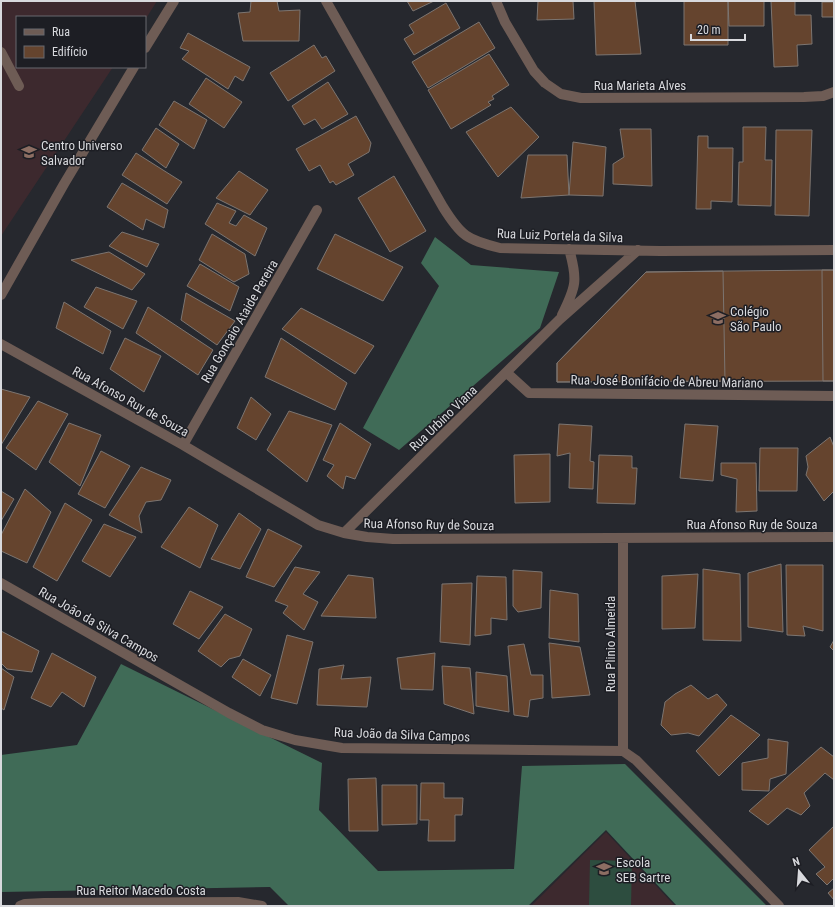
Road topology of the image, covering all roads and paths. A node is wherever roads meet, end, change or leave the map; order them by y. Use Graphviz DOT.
graph roads {
  1 [pos="174,1"];
  2 [pos="326,1"];
  3 [pos="496,1"];
  4 [pos="146,46"];
  5 [pos="1,52"];
  6 [pos="133,68"];
  7 [pos="19,86"];
  8 [pos="834,92"];
  9 [pos="317,210"];
  10 [pos="569,249"];
  11 [pos="638,250"];
  12 [pos="834,250"];
  13 [pos="1,295"];
  14 [pos="559,320"];
  15 [pos="1,344"];
  16 [pos="507,373"];
  17 [pos="834,396"];
  18 [pos="183,445"];
  19 [pos="344,534"];
  20 [pos="834,537"];
  21 [pos="623,538"];
  22 [pos="1,583"];
  23 [pos="623,751"];
  24 [pos="20,906"];
  25 [pos="262,906"];
  26 [pos="779,906"];
  1 -- 4 [label="street"];
  2 -- 10 [label="street, Rua Luiz Portela da Silva"];
  3 -- 8 [label="street, Rua Marieta Alves"];
  5 -- 7 [label="street"];
  6 -- 13 [label="street"];
  9 -- 18 [label="street, Rua Gonçaio Ataide Pereira"];
  10 -- 11 [label="street, Rua Luiz Portela da Silva"];
  10 -- 14 [label="street, Rua Urbino Viana"];
  11 -- 12 [label="street, Rua Luiz Portela da Silva"];
  11 -- 14 [label="street, Rua Urbino Viana"];
  14 -- 16 [label="street, Rua Urbino Viana"];
  15 -- 18 [label="street, Rua Afonso Ruy de Souza"];
  16 -- 17 [label="street, Rua José Bonifácio de Abreu Mariano"];
  16 -- 19 [label="street, Rua Urbino Viana"];
  18 -- 19 [label="street, Rua Afonso Ruy de Souza"];
  19 -- 21 [label="street, Rua Afonso Ruy de Souza"];
  20 -- 21 [label="street, Rua Afonso Ruy de Souza"];
  21 -- 23 [label="street, Rua Plinio Almeida"];
  22 -- 23 [label="street, Rua João da Silva Campos"];
  23 -- 26 [label="street"];
  24 -- 25 [label="street, Rua Reitor Macedo Costa"];
}
